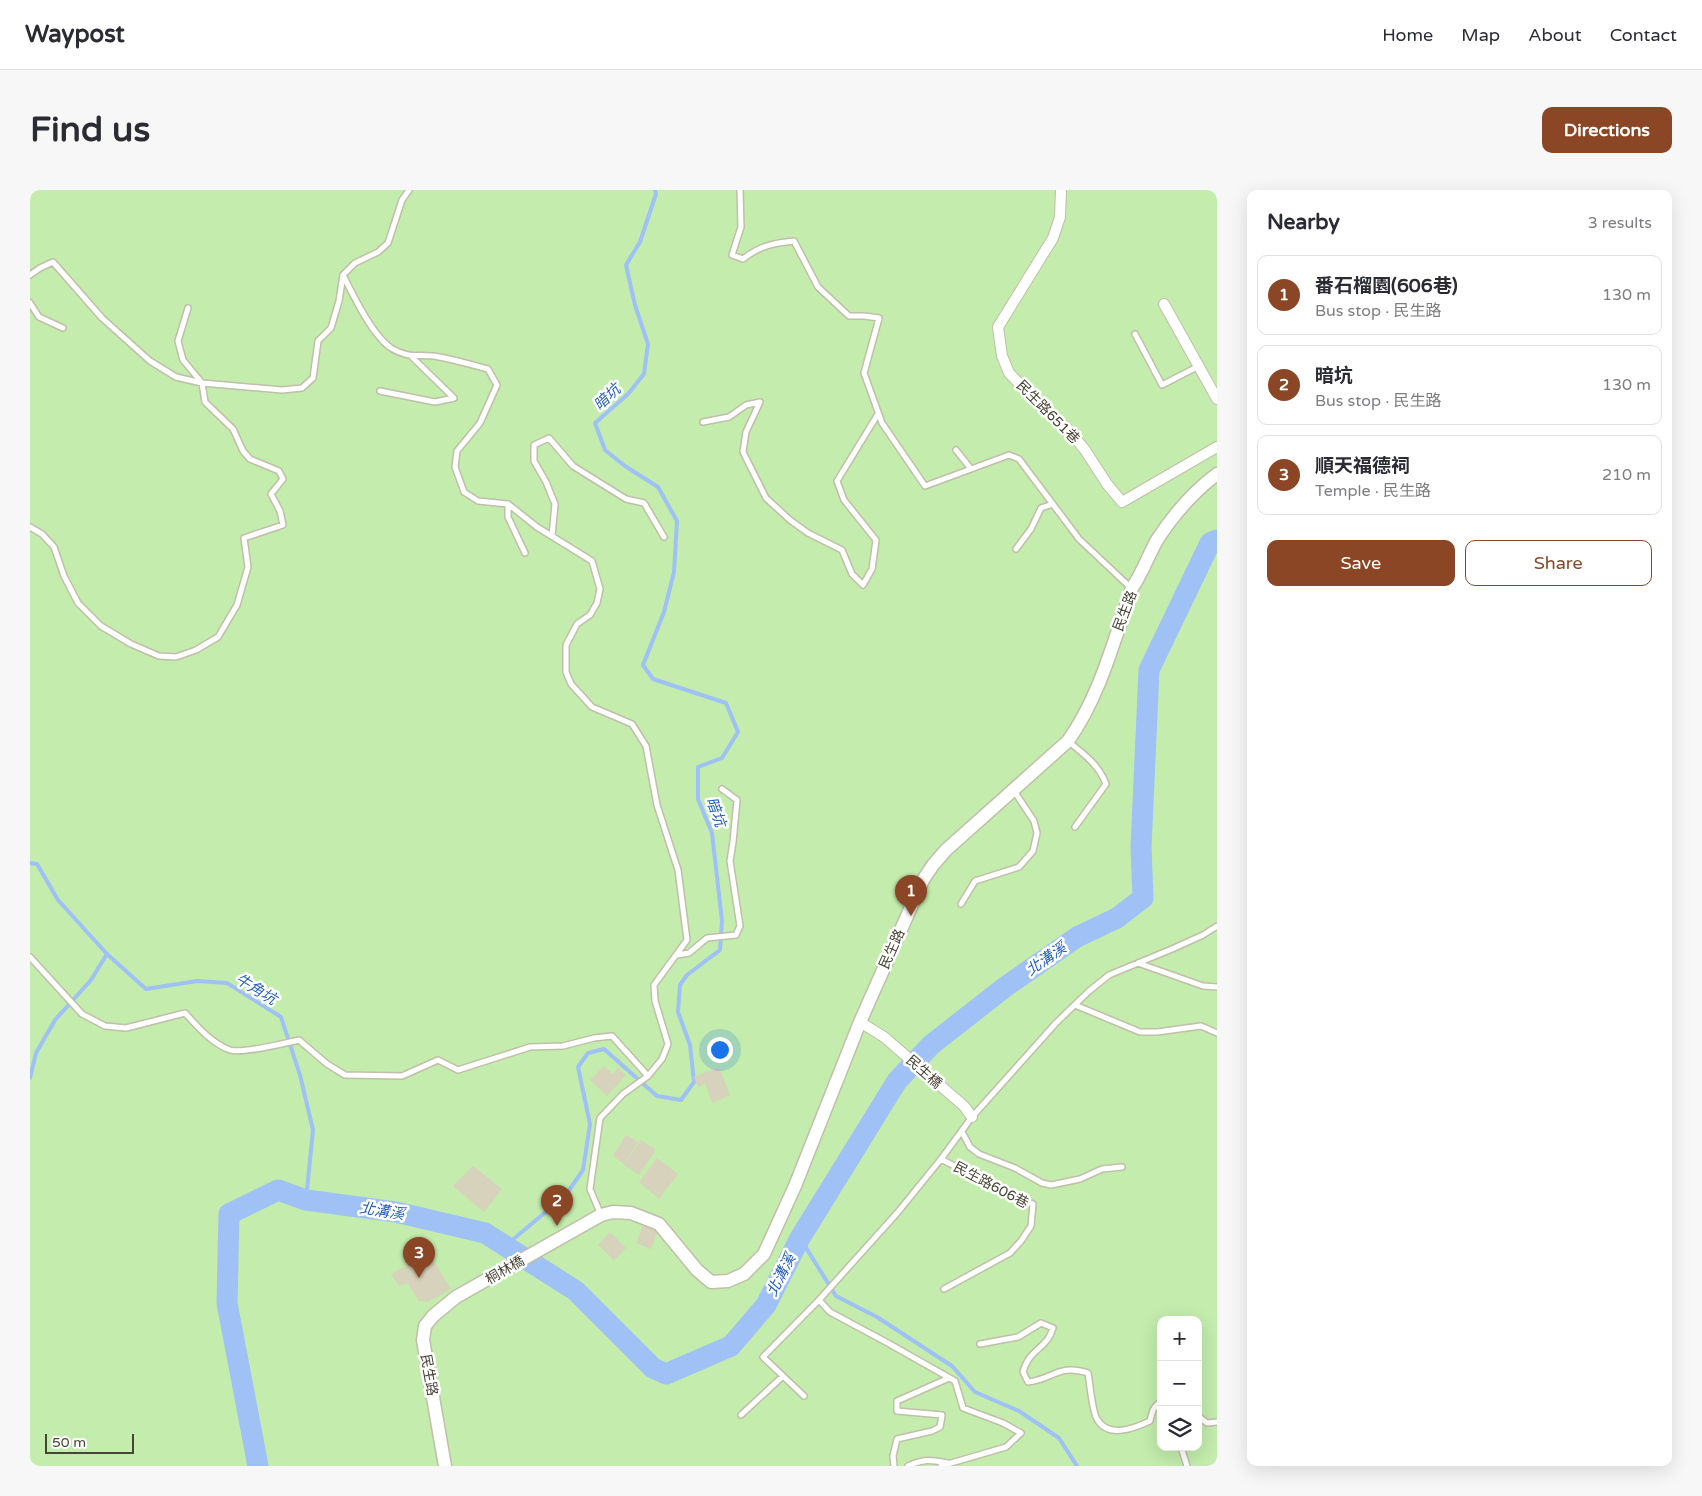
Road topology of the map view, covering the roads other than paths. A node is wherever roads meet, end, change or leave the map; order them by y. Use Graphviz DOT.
graph roads {
  1 [pos="409,190"];
  2 [pos="740,190"];
  3 [pos="1061,190"];
  4 [pos="30,275"];
  5 [pos="343,275"];
  6 [pos="30,303"];
  7 [pos="1164,304"];
  8 [pos="188,308"];
  9 [pos="63,328"];
  10 [pos="1135,334"];
  11 [pos="412,356"];
  12 [pos="1199,366"];
  13 [pos="202,383"];
  14 [pos="380,391"];
  15 [pos="1217,399"];
  16 [pos="878,414"];
  17 [pos="703,422"];
  18 [pos="1217,446"];
  19 [pos="956,450"];
  20 [pos="971,469"];
  21 [pos="1217,474"];
  22 [pos="508,504"];
  23 [pos="1053,504"];
  24 [pos="30,527"];
  25 [pos="552,536"];
  26 [pos="664,537"];
  27 [pos="1016,549"];
  28 [pos="525,554"];
  29 [pos="1132,588"];
  30 [pos="1068,741"];
  31 [pos="722,788"];
  32 [pos="1014,791"];
  33 [pos="1075,826"];
  34 [pos="961,904"];
  35 [pos="1217,926"];
  36 [pos="676,955"];
  37 [pos="30,957"];
  38 [pos="1138,962"];
  39 [pos="1217,987"];
  40 [pos="1075,1005"];
  41 [pos="860,1022"];
  42 [pos="1217,1033"];
  43 [pos="648,1076"];
  44 [pos="972,1117"];
  45 [pos="962,1132"];
  46 [pos="941,1159"];
  47 [pos="1122,1167"];
  48 [pos="601,1215"];
  49 [pos="553,1242"];
  50 [pos="944,1289"];
  51 [pos="456,1297"];
  52 [pos="820,1300"];
  53 [pos="980,1344"];
  54 [pos="783,1376"];
  55 [pos="949,1378"];
  56 [pos="804,1396"];
  57 [pos="1157,1404"];
  58 [pos="741,1415"];
  59 [pos="1202,1419"];
  60 [pos="1217,1422"];
  61 [pos="1182,1451"];
  62 [pos="951,1463"];
  63 [pos="445,1466"];
  64 [pos="894,1466"];
  65 [pos="908,1466"];
  66 [pos="941,1466"];
  67 [pos="1187,1466"];
  1 -- 5 [label="lane"];
  2 -- 16 [label="lane"];
  3 -- 18 [label="street, 民生路651巷"];
  4 -- 13 [label="lane"];
  5 -- 11 [label="lane"];
  5 -- 13 [label="lane"];
  6 -- 9 [label="lane"];
  7 -- 12 [label="street"];
  8 -- 13 [label="lane"];
  10 -- 12 [label="lane"];
  11 -- 14 [label="lane"];
  11 -- 22 [label="lane"];
  12 -- 15 [label="street"];
  13 -- 24 [label="lane"];
  16 -- 17 [label="lane"];
  16 -- 20 [label="lane"];
  19 -- 20 [label="lane"];
  20 -- 23 [label="lane"];
  21 -- 29 [label="street, 民生路"];
  22 -- 25 [label="lane"];
  22 -- 28 [label="lane"];
  23 -- 27 [label="lane"];
  23 -- 29 [label="lane"];
  25 -- 26 [label="lane"];
  25 -- 36 [label="lane"];
  29 -- 30 [label="street, 民生路"];
  30 -- 32 [label="street, 民生路"];
  30 -- 33 [label="lane"];
  31 -- 36 [label="lane"];
  32 -- 34 [label="lane"];
  32 -- 41 [label="street, 民生路"];
  35 -- 38 [label="lane, 民生路606巷"];
  36 -- 43 [label="lane"];
  37 -- 43 [label="lane"];
  38 -- 39 [label="lane"];
  38 -- 40 [label="lane, 民生路606巷"];
  40 -- 42 [label="lane"];
  40 -- 44 [label="lane, 民生路606巷"];
  41 -- 44 [label="street, 民生橋"];
  41 -- 48 [label="street, 民生路"];
  43 -- 48 [label="lane"];
  44 -- 45 [label="lane, 民生路606巷"];
  45 -- 46 [label="lane, 民生路606巷"];
  45 -- 47 [label="lane"];
  46 -- 50 [label="lane, 民生路606巷"];
  46 -- 52 [label="lane, 民生路606巷"];
  48 -- 49 [label="street, 民生路"];
  49 -- 51 [label="street, 桐林橋"];
  51 -- 63 [label="street, 民生路"];
  52 -- 54 [label="lane, 民生路606巷"];
  52 -- 55 [label="lane"];
  53 -- 57 [label="lane"];
  54 -- 56 [label="lane"];
  54 -- 58 [label="lane"];
  55 -- 62 [label="lane"];
  55 -- 64 [label="lane"];
  59 -- 60 [label="lane"];
  61 -- 67 [label="lane"];
  62 -- 65 [label="lane"];
  62 -- 66 [label="lane"];
}
